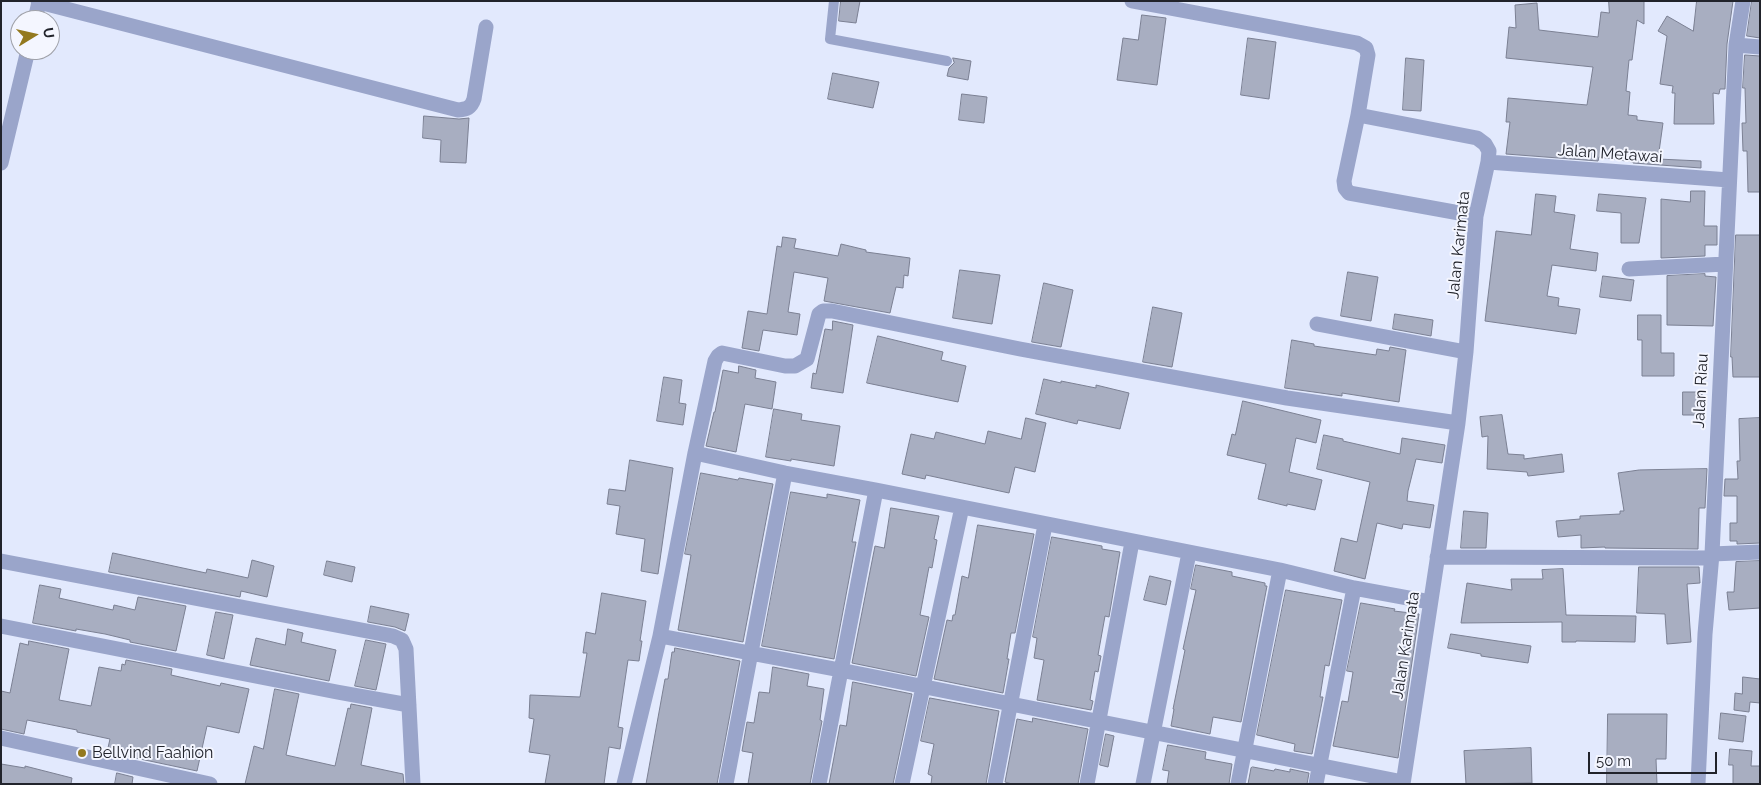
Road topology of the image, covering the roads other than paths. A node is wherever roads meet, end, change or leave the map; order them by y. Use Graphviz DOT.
graph roads {
  1 [pos="38,1"];
  2 [pos="834,1"];
  3 [pos="1132,1"];
  4 [pos="1743,1"];
  5 [pos="486,27"];
  6 [pos="1736,45"];
  7 [pos="1760,47"];
  8 [pos="26,60"];
  9 [pos="947,61"];
  10 [pos="1358,115"];
  11 [pos="1488,162"];
  12 [pos="1,163"];
  13 [pos="1730,180"];
  14 [pos="1476,216"];
  15 [pos="1725,264"];
  16 [pos="1629,268"];
  17 [pos="1318,324"];
  18 [pos="1466,352"];
  19 [pos="1458,423"];
  20 [pos="695,453"];
  21 [pos="785,473"];
  22 [pos="876,490"];
  23 [pos="962,507"];
  24 [pos="1045,524"];
  25 [pos="1132,542"];
  26 [pos="1760,552"];
  27 [pos="1189,553"];
  28 [pos="1712,556"];
  29 [pos="1437,557"];
  30 [pos="1,561"];
  31 [pos="1280,570"];
  32 [pos="1354,588"];
  33 [pos="1430,602"];
  34 [pos="1,626"];
  35 [pos="660,636"];
  36 [pos="750,652"];
  37 [pos="840,670"];
  38 [pos="923,687"];
  39 [pos="1011,704"];
  40 [pos="408,705"];
  41 [pos="1099,721"];
  42 [pos="1152,731"];
  43 [pos="1,738"];
  44 [pos="1244,750"];
  45 [pos="1320,765"];
  46 [pos="1403,783"];
  47 [pos="210,784"];
  48 [pos="413,784"];
  49 [pos="624,784"];
  50 [pos="726,784"];
  51 [pos="819,784"];
  52 [pos="902,784"];
  53 [pos="995,784"];
  54 [pos="1087,784"];
  55 [pos="1142,784"];
  56 [pos="1238,784"];
  57 [pos="1316,784"];
  58 [pos="1698,784"];
  1 -- 5 [label="street"];
  2 -- 9 [label="lane"];
  3 -- 10 [label="street"];
  4 -- 6 [label="street, Jalan Riau"];
  6 -- 7 [label="street"];
  6 -- 13 [label="street, Jalan Riau"];
  8 -- 12 [label="street"];
  10 -- 11 [label="street"];
  10 -- 14 [label="street"];
  11 -- 13 [label="street, Jalan Metawai"];
  11 -- 14 [label="street, Jalan Karimata"];
  13 -- 15 [label="street, Jalan Riau"];
  14 -- 18 [label="street, Jalan Karimata"];
  15 -- 16 [label="street"];
  15 -- 28 [label="street, Jalan Riau"];
  17 -- 18 [label="street"];
  18 -- 19 [label="street, Jalan Karimata"];
  19 -- 20 [label="street"];
  19 -- 29 [label="street, Jalan Karimata"];
  20 -- 21 [label="street"];
  20 -- 35 [label="street"];
  21 -- 22 [label="street"];
  21 -- 36 [label="street"];
  22 -- 23 [label="street"];
  22 -- 37 [label="street"];
  23 -- 24 [label="street"];
  23 -- 38 [label="street"];
  24 -- 25 [label="street"];
  24 -- 39 [label="street"];
  25 -- 27 [label="street"];
  25 -- 41 [label="street"];
  26 -- 28 [label="street"];
  27 -- 31 [label="street"];
  27 -- 42 [label="street"];
  28 -- 29 [label="street"];
  28 -- 58 [label="street, Jalan Riau"];
  29 -- 33 [label="street, Jalan Karimata"];
  30 -- 40 [label="street"];
  31 -- 32 [label="street"];
  31 -- 44 [label="street"];
  32 -- 33 [label="street"];
  32 -- 45 [label="street"];
  33 -- 46 [label="street, Jalan Karimata"];
  34 -- 40 [label="street"];
  35 -- 36 [label="street"];
  35 -- 49 [label="street"];
  36 -- 37 [label="street"];
  36 -- 50 [label="street"];
  37 -- 38 [label="street"];
  37 -- 51 [label="street"];
  38 -- 39 [label="street"];
  38 -- 52 [label="street"];
  39 -- 41 [label="street"];
  39 -- 53 [label="street"];
  40 -- 48 [label="street"];
  41 -- 42 [label="street"];
  41 -- 54 [label="street"];
  42 -- 44 [label="street"];
  42 -- 55 [label="street"];
  43 -- 47 [label="street"];
  44 -- 45 [label="street"];
  44 -- 56 [label="street"];
  45 -- 46 [label="street"];
  45 -- 57 [label="street"];
}
